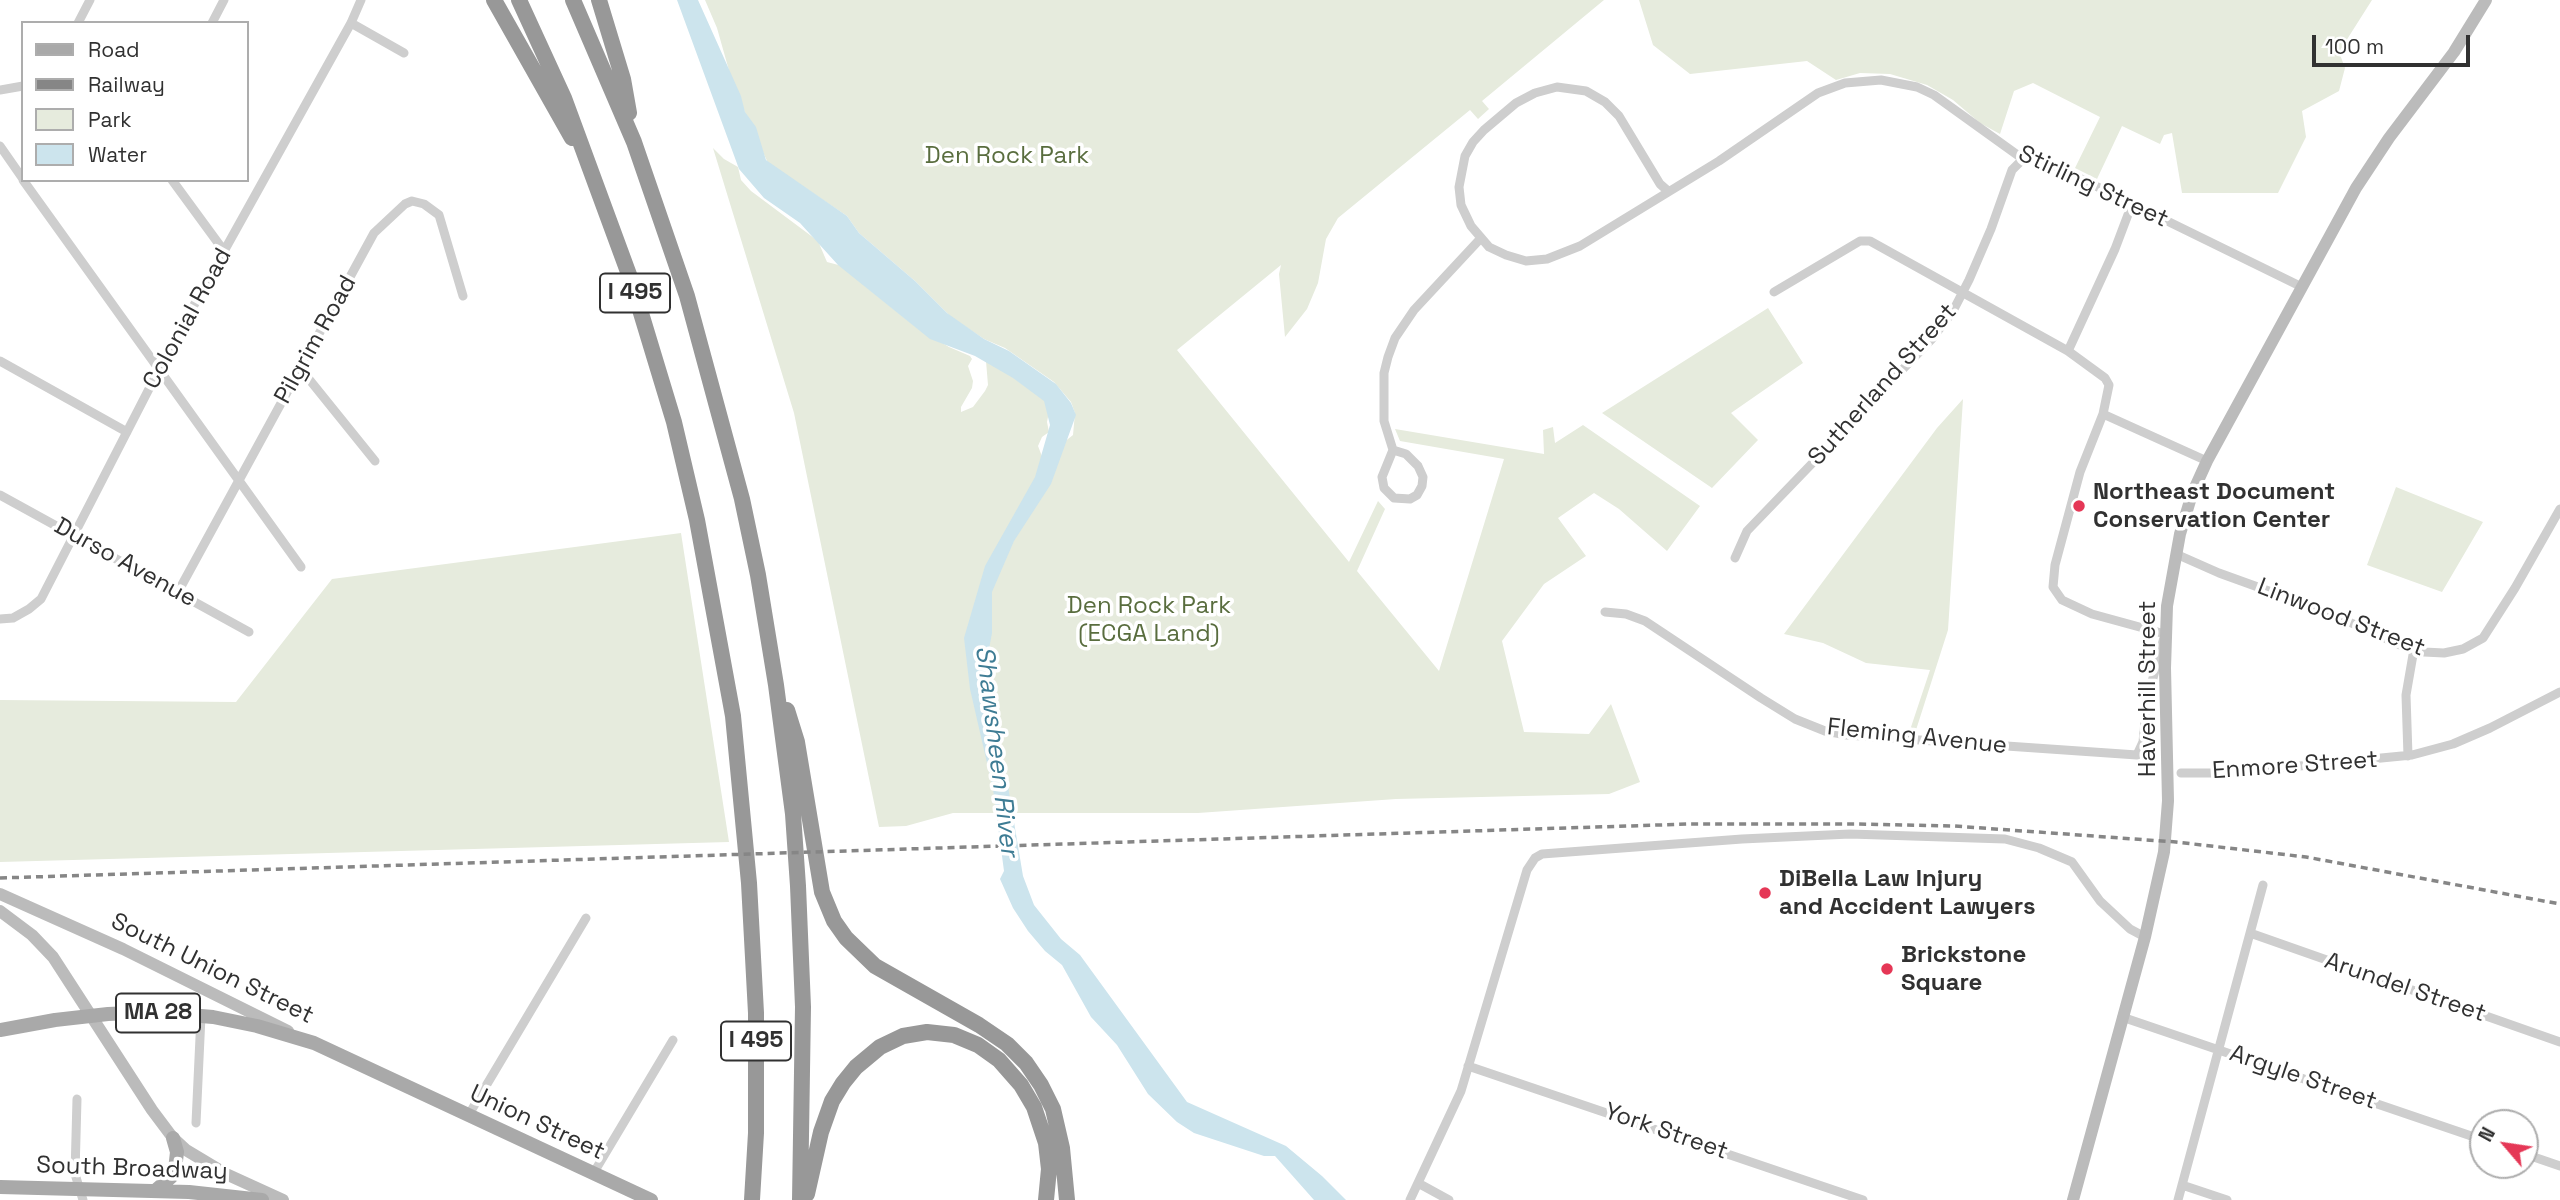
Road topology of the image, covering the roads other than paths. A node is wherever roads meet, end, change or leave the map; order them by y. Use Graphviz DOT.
graph roads {
  1 [pos="90,0"];
  2 [pos="224,0"];
  3 [pos="361,0"];
  4 [pos="494,0"];
  5 [pos="519,0"];
  6 [pos="573,0"];
  7 [pos="599,0"];
  8 [pos="2486,0"];
  9 [pos="79,21"];
  10 [pos="213,21"];
  11 [pos="351,23"];
  12 [pos="404,53"];
  13 [pos="21,86"];
  14 [pos="0,90"];
  15 [pos="630,133"];
  16 [pos="0,146"];
  17 [pos="2023,159"];
  18 [pos="591,166"];
  19 [pos="21,177"];
  20 [pos="24,182"];
  21 [pos="173,182"];
  22 [pos="1668,191"];
  23 [pos="2132,204"];
  24 [pos="1481,238"];
  25 [pos="224,251"];
  26 [pos="2302,287"];
  27 [pos="1774,292"];
  28 [pos="1964,292"];
  29 [pos="463,296"];
  30 [pos="2068,351"];
  31 [pos="0,361"];
  32 [pos="159,368"];
  33 [pos="300,368"];
  34 [pos="2103,414"];
  35 [pos="127,432"];
  36 [pos="1393,450"];
  37 [pos="375,461"];
  38 [pos="2207,461"];
  39 [pos="239,480"];
  40 [pos="0,495"];
  41 [pos="2560,509"];
  42 [pos="74,536"];
  43 [pos="2176,554"];
  44 [pos="1735,558"];
  45 [pos="301,567"];
  46 [pos="178,592"];
  47 [pos="1605,612"];
  48 [pos="0,619"];
  49 [pos="249,632"];
  50 [pos="2165,634"];
  51 [pos="2414,649"];
  52 [pos="2560,692"];
  53 [pos="2408,756"];
  54 [pos="2181,773"];
  55 [pos="801,815"];
  56 [pos="2263,885"];
  57 [pos="0,894"];
  58 [pos="0,911"];
  59 [pos="586,918"];
  60 [pos="2250,933"];
  61 [pos="2144,937"];
  62 [pos="201,1016"];
  63 [pos="2122,1017"];
  64 [pos="0,1030"];
  65 [pos="673,1040"];
  66 [pos="2560,1042"];
  67 [pos="314,1044"];
  68 [pos="2218,1050"];
  69 [pos="1468,1066"];
  70 [pos="404,1086"];
  71 [pos="77,1099"];
  72 [pos="467,1116"];
  73 [pos="196,1123"];
  74 [pos="2469,1135"];
  75 [pos="173,1138"];
  76 [pos="2539,1159"];
  77 [pos="2560,1166"];
  78 [pos="593,1174"];
  79 [pos="1418,1183"];
  80 [pos="2182,1185"];
  81 [pos="0,1187"];
  82 [pos="155,1191"];
  83 [pos="81,1195"];
  84 [pos="189,1196"];
  85 [pos="262,1200"];
  86 [pos="283,1200"];
  87 [pos="651,1200"];
  88 [pos="752,1200"];
  89 [pos="800,1200"];
  90 [pos="806,1200"];
  91 [pos="1046,1200"];
  92 [pos="1067,1200"];
  93 [pos="1410,1200"];
  94 [pos="1449,1200"];
  95 [pos="1863,1200"];
  96 [pos="2073,1200"];
  97 [pos="2178,1200"];
  98 [pos="2227,1200"];
  1 -- 9 [label="street"];
  2 -- 10 [label="street"];
  3 -- 11 [label="street, Colonial Road"];
  4 -- 18 [label="highway"];
  5 -- 18 [label="highway, I 495"];
  6 -- 15 [label="highway, I 495"];
  7 -- 15 [label="highway"];
  8 -- 26 [label="main road, Haverhill Street"];
  11 -- 12 [label="street"];
  11 -- 25 [label="street, Colonial Road"];
  13 -- 14 [label="street"];
  15 -- 55 [label="highway, I 495"];
  16 -- 19 [label="street"];
  17 -- 22 [label="street, Stirling Street"];
  17 -- 23 [label="street, Stirling Street"];
  17 -- 28 [label="street, Sutherland Street"];
  18 -- 88 [label="highway, I 495"];
  20 -- 32 [label="street"];
  21 -- 25 [label="street"];
  22 -- 24 [label="street, Stirling Street"];
  22 -- 24 [label="street, Stirling Street"];
  23 -- 26 [label="street, Stirling Street"];
  23 -- 30 [label="street"];
  24 -- 36 [label="street"];
  25 -- 32 [label="street, Colonial Road"];
  26 -- 38 [label="main road, Haverhill Street"];
  27 -- 28 [label="street"];
  28 -- 30 [label="street"];
  28 -- 44 [label="street, Sutherland Street"];
  29 -- 33 [label="street, Pilgrim Road"];
  30 -- 34 [label="street"];
  31 -- 35 [label="street"];
  32 -- 35 [label="street, Colonial Road"];
  32 -- 39 [label="street"];
  33 -- 37 [label="street"];
  33 -- 39 [label="street, Pilgrim Road"];
  34 -- 38 [label="street"];
  34 -- 50 [label="street"];
  35 -- 42 [label="street, Colonial Road"];
  36 -- 36 [label="street"];
  38 -- 43 [label="main road, Haverhill Street"];
  39 -- 45 [label="street"];
  39 -- 46 [label="street, Pilgrim Road"];
  40 -- 42 [label="street, Durso Avenue"];
  41 -- 51 [label="street, Linwood Street"];
  42 -- 46 [label="street, Durso Avenue"];
  42 -- 48 [label="street, Colonial Road"];
  43 -- 50 [label="main road, Haverhill Street"];
  43 -- 51 [label="street, Linwood Street"];
  46 -- 49 [label="street, Durso Avenue"];
  47 -- 50 [label="street, Fleming Avenue"];
  50 -- 61 [label="main road, Haverhill Street"];
  51 -- 53 [label="street, Enmore Street"];
  52 -- 53 [label="street, Enmore Street"];
  53 -- 54 [label="street, Enmore Street"];
  55 -- 89 [label="highway, I 495"];
  55 -- 92 [label="highway"];
  56 -- 60 [label="street"];
  57 -- 67 [label="main road, South Union Street"];
  58 -- 75 [label="main road"];
  59 -- 72 [label="street"];
  60 -- 66 [label="street, Arundel Street"];
  60 -- 68 [label="street"];
  61 -- 63 [label="main road, Haverhill Street"];
  61 -- 69 [label="street"];
  62 -- 64 [label="main road, MA 28"];
  62 -- 67 [label="main road, MA 28"];
  62 -- 73 [label="street"];
  63 -- 68 [label="street, Argyle Street"];
  63 -- 96 [label="main road, Haverhill Street"];
  65 -- 78 [label="street"];
  67 -- 70 [label="main road, South Union Street / MA 28"];
  68 -- 74 [label="street, Argyle Street"];
  68 -- 80 [label="street"];
  69 -- 79 [label="street"];
  69 -- 95 [label="street, York Street"];
  70 -- 72 [label="main road, Union Street / MA 28"];
  71 -- 83 [label="street"];
  72 -- 78 [label="main road, Union Street / MA 28"];
  75 -- 82 [label="main road"];
  75 -- 86 [label="main road"];
  76 -- 77 [label="street"];
  78 -- 87 [label="main road, Union Street / MA 28"];
  79 -- 93 [label="street"];
  79 -- 94 [label="street"];
  80 -- 97 [label="street"];
  80 -- 98 [label="street"];
  81 -- 83 [label="main road, South Broadway"];
  82 -- 83 [label="main road, South Broadway"];
  82 -- 84 [label="main road, South Broadway"];
  84 -- 85 [label="main road, South Broadway"];
  90 -- 91 [label="highway"];
}
